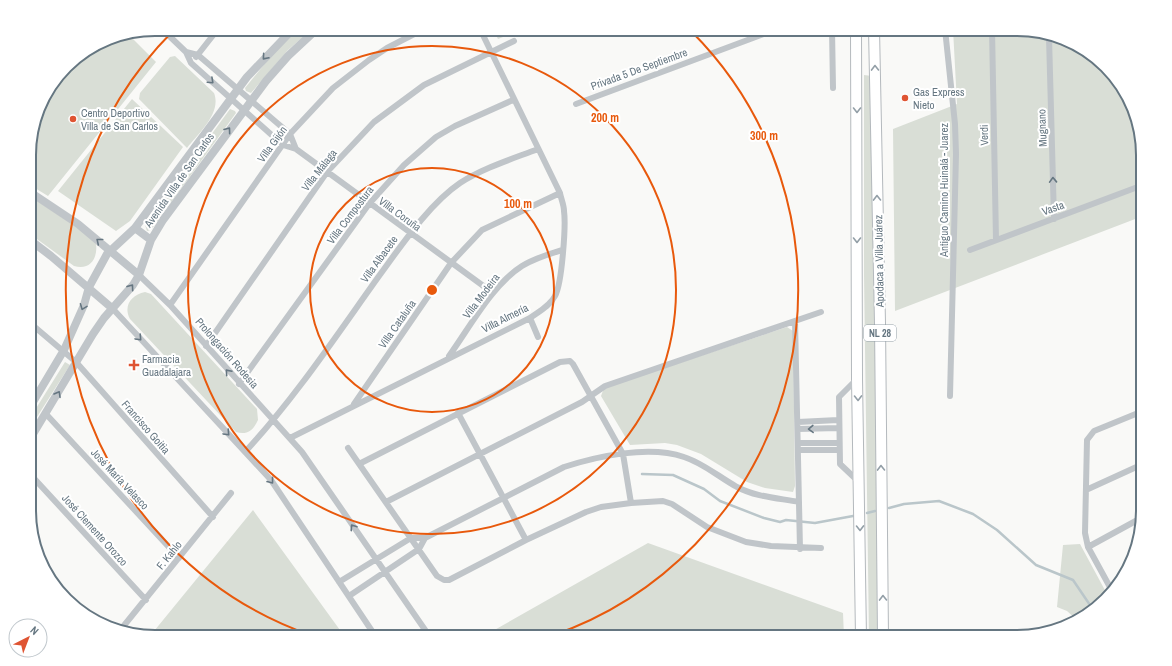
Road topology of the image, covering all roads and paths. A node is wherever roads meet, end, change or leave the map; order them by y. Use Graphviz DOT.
graph roads {
  1 [pos="169,36"];
  2 [pos="213,36"];
  3 [pos="286,36"];
  4 [pos="309,36"];
  5 [pos="410,36"];
  6 [pos="483,36"];
  7 [pos="758,36"];
  8 [pos="832,36"];
  9 [pos="856,36"];
  10 [pos="874,36"];
  11 [pos="947,36"];
  12 [pos="992,36"];
  13 [pos="1049,40"];
  14 [pos="514,41"];
  15 [pos="186,52"];
  16 [pos="491,52"];
  17 [pos="198,55"];
  18 [pos="191,63"];
  19 [pos="833,88"];
  20 [pos="238,90"];
  21 [pos="230,100"];
  22 [pos="513,100"];
  23 [pos="250,102"];
  24 [pos="576,104"];
  25 [pos="243,110"];
  26 [pos="290,134"];
  27 [pos="283,144"];
  28 [pos="296,149"];
  29 [pos="538,149"];
  30 [pos="327,172"];
  31 [pos="1136,188"];
  32 [pos="560,193"];
  33 [pos="36,196"];
  34 [pos="369,204"];
  35 [pos="1054,219"];
  36 [pos="135,228"];
  37 [pos="410,233"];
  38 [pos="151,240"];
  39 [pos="996,240"];
  40 [pos="36,245"];
  41 [pos="111,250"];
  42 [pos="562,250"];
  43 [pos="970,250"];
  44 [pos="451,263"];
  45 [pos="139,275"];
  46 [pos="89,287"];
  47 [pos="493,293"];
  48 [pos="170,306"];
  49 [pos="113,309"];
  50 [pos="821,312"];
  51 [pos="530,318"];
  52 [pos="796,321"];
  53 [pos="36,328"];
  54 [pos="538,337"];
  55 [pos="206,346"];
  56 [pos="64,350"];
  57 [pos="448,358"];
  58 [pos="76,362"];
  59 [pos="857,378"];
  60 [pos="239,384"];
  61 [pos="36,391"];
  62 [pos="592,396"];
  63 [pos="950,396"];
  64 [pos="353,405"];
  65 [pos="458,413"];
  66 [pos="46,414"];
  67 [pos="1136,414"];
  68 [pos="838,420"];
  69 [pos="273,422"];
  70 [pos="798,422"];
  71 [pos="838,428"];
  72 [pos="798,429"];
  73 [pos="36,430"];
  74 [pos="290,438"];
  75 [pos="798,443"];
  76 [pos="838,443"];
  77 [pos="348,448"];
  78 [pos="798,450"];
  79 [pos="838,450"];
  80 [pos="245,452"];
  81 [pos="623,454"];
  82 [pos="480,455"];
  83 [pos="359,464"];
  84 [pos="1136,467"];
  85 [pos="36,481"];
  86 [pos="859,482"];
  87 [pos="1086,490"];
  88 [pos="231,493"];
  89 [pos="503,497"];
  90 [pos="386,502"];
  91 [pos="799,502"];
  92 [pos="631,503"];
  93 [pos="213,517"];
  94 [pos="1136,521"];
  95 [pos="411,538"];
  96 [pos="425,538"];
  97 [pos="526,540"];
  98 [pos="1088,547"];
  99 [pos="800,548"];
  100 [pos="821,548"];
  101 [pos="419,549"];
  102 [pos="179,558"];
  103 [pos="375,559"];
  104 [pos="384,573"];
  105 [pos="339,582"];
  106 [pos="1109,586"];
  107 [pos="349,596"];
  108 [pos="146,600"];
  109 [pos="124,626"];
  110 [pos="371,630"];
  111 [pos="425,630"];
  112 [pos="861,630"];
  113 [pos="883,630"];
  1 -- 15 [label="street, Villa Coruña"];
  2 -- 17 [label="street"];
  3 -- 20 [label="street, Avenida Villa de San Carlos, one-way"];
  4 -- 23 [label="street, Avenida Villa de San Carlos"];
  5 -- 26 [label="street, Villa Gijón"];
  6 -- 16 [label="street, Villa Almería"];
  7 -- 24 [label="street, Privada 5 De Septiembre"];
  8 -- 19 [label="street"];
  9 -- 59 [label="main road, Apodaca a Villa Juárez / NL 28, one-way"];
  113 -- 10 [label="main road, Apodaca a Villa Juárez / NL 28, one-way"];
  11 -- 63 [label="street, Antiguo Camino Huinalá - Juarez"];
  12 -- 39 [label="street, Verdi"];
  35 -- 13 [label="street, Mugnano, one-way"];
  14 -- 16 [label="street, Villa Málaga"];
  15 -- 17 [label="street, Villa Coruña"];
  15 -- 18 [label="street, Villa Coruña"];
  16 -- 22 [label="street, Villa Almería"];
  16 -- 30 [label="street, Villa Málaga"];
  17 -- 18 [label="street"];
  17 -- 20 [label="street, Villa Coruña"];
  18 -- 21 [label="street, Villa Coruña, one-way"];
  20 -- 21 [label="street, Avenida Villa de San Carlos"];
  20 -- 23 [label="street, Villa Coruña"];
  21 -- 25 [label="street, Villa Coruña"];
  21 -- 36 [label="street, Avenida Villa de San Carlos"];
  22 -- 29 [label="street, Villa Almería"];
  22 -- 34 [label="street, Villa Compostura"];
  23 -- 25 [label="street, Avenida Villa de San Carlos"];
  23 -- 26 [label="street, Villa Coruña"];
  25 -- 27 [label="street, Villa Coruña"];
  38 -- 25 [label="street, Avenida Villa de San Carlos, one-way"];
  26 -- 27 [label="street, Villa Gijón"];
  26 -- 28 [label="street, Villa Coruña"];
  27 -- 28 [label="street, Villa Coruña"];
  27 -- 48 [label="street, Villa Gijón"];
  28 -- 30 [label="street, Villa Coruña"];
  29 -- 32 [label="street, Villa Almería"];
  29 -- 37 [label="street, Villa Albacete"];
  30 -- 34 [label="street, Villa Coruña"];
  30 -- 55 [label="street, Villa Málaga"];
  31 -- 35 [label="street, Vasta"];
  32 -- 42 [label="street, Villa Almería"];
  32 -- 44 [label="street, Villa Cataluña"];
  41 -- 33 [label="street, Prolongación Rodesia, one-way"];
  34 -- 37 [label="street, Villa Coruña"];
  34 -- 60 [label="street, Villa Compostura"];
  35 -- 39 [label="street, Vasta"];
  36 -- 38 [label="street"];
  36 -- 41 [label="street, Avenida Villa de San Carlos"];
  37 -- 44 [label="street, Villa Coruña"];
  37 -- 69 [label="street, Villa Albacete"];
  38 -- 45 [label="street, Avenida Villa de San Carlos"];
  39 -- 43 [label="street, Vasta"];
  40 -- 46 [label="street"];
  41 -- 45 [label="street, Prolongación Rodesia"];
  41 -- 46 [label="street, Avenida Villa de San Carlos"];
  42 -- 47 [label="street, Villa Modeira"];
  42 -- 51 [label="street, Villa Almería"];
  44 -- 47 [label="street, Villa Coruña"];
  44 -- 64 [label="street, Villa Cataluña"];
  45 -- 48 [label="street, Prolongación Rodesia"];
  49 -- 45 [label="street, Avenida Villa de San Carlos, one-way"];
  46 -- 49 [label="street"];
  46 -- 56 [label="street, Avenida Villa de San Carlos, one-way"];
  47 -- 57 [label="street, Villa Modeira"];
  48 -- 55 [label="street, Prolongación Rodesia"];
  49 -- 58 [label="street, Avenida Villa de San Carlos"];
  49 -- 80 [label="street, one-way"];
  50 -- 52 [label="street"];
  51 -- 54 [label="street"];
  51 -- 57 [label="street, Villa Almería"];
  52 -- 62 [label="street"];
  52 -- 70 [label="street"];
  53 -- 56 [label="street, Francisco Goitia"];
  60 -- 55 [label="street, Prolongación Rodesia, one-way"];
  56 -- 58 [label="street, Francisco Goitia"];
  56 -- 61 [label="street, Avenida Villa de San Carlos"];
  57 -- 64 [label="street, Villa Almería"];
  66 -- 58 [label="street, Avenida Villa de San Carlos, one-way"];
  58 -- 93 [label="street, Francisco Goitia"];
  59 -- 68 [label="street"];
  59 -- 86 [label="main road, Apodaca a Villa Juárez / NL 28, one-way"];
  60 -- 69 [label="street, Prolongación Rodesia"];
  62 -- 65 [label="street"];
  62 -- 81 [label="street"];
  62 -- 82 [label="street"];
  64 -- 74 [label="street, Villa Almería"];
  65 -- 82 [label="street"];
  65 -- 83 [label="street"];
  66 -- 73 [label="street, Avenida Villa de San Carlos"];
  66 -- 102 [label="street, José María Velasco"];
  67 -- 87 [label="street"];
  68 -- 70 [label="street"];
  68 -- 71 [label="street"];
  69 -- 74 [label="street, Prolongación Rodesia"];
  69 -- 80 [label="street, Villa Albacete"];
  70 -- 72 [label="street"];
  71 -- 72 [label="street, one-way"];
  71 -- 76 [label="street"];
  72 -- 75 [label="street"];
  103 -- 74 [label="street, Prolongación Rodesia, one-way"];
  75 -- 76 [label="street"];
  75 -- 78 [label="street"];
  76 -- 79 [label="street"];
  77 -- 83 [label="street"];
  78 -- 79 [label="street"];
  78 -- 91 [label="street"];
  79 -- 86 [label="street"];
  80 -- 105 [label="street, one-way"];
  81 -- 89 [label="street"];
  81 -- 91 [label="street"];
  81 -- 92 [label="street"];
  82 -- 89 [label="street"];
  82 -- 90 [label="street"];
  83 -- 90 [label="street"];
  84 -- 87 [label="street"];
  85 -- 108 [label="street, José Clemente Orozco"];
  86 -- 112 [label="main road, Apodaca a Villa Juárez / NL 28, one-way"];
  87 -- 98 [label="street"];
  88 -- 93 [label="street, F. Kahlo"];
  89 -- 96 [label="street"];
  89 -- 97 [label="street"];
  90 -- 95 [label="street"];
  91 -- 99 [label="street"];
  92 -- 97 [label="street"];
  92 -- 99 [label="street"];
  93 -- 102 [label="street, F. Kahlo"];
  94 -- 98 [label="street"];
  95 -- 96 [label="street"];
  95 -- 101 [label="street"];
  95 -- 103 [label="street"];
  96 -- 101 [label="street"];
  97 -- 101 [label="street"];
  98 -- 106 [label="street"];
  99 -- 100 [label="street"];
  101 -- 104 [label="street"];
  102 -- 108 [label="street, F. Kahlo"];
  103 -- 104 [label="street, Prolongación Rodesia"];
  103 -- 105 [label="street"];
  104 -- 107 [label="street"];
  104 -- 111 [label="street, Prolongación Rodesia"];
  105 -- 107 [label="street"];
  107 -- 110 [label="street"];
  108 -- 109 [label="street, F. Kahlo"];
}
